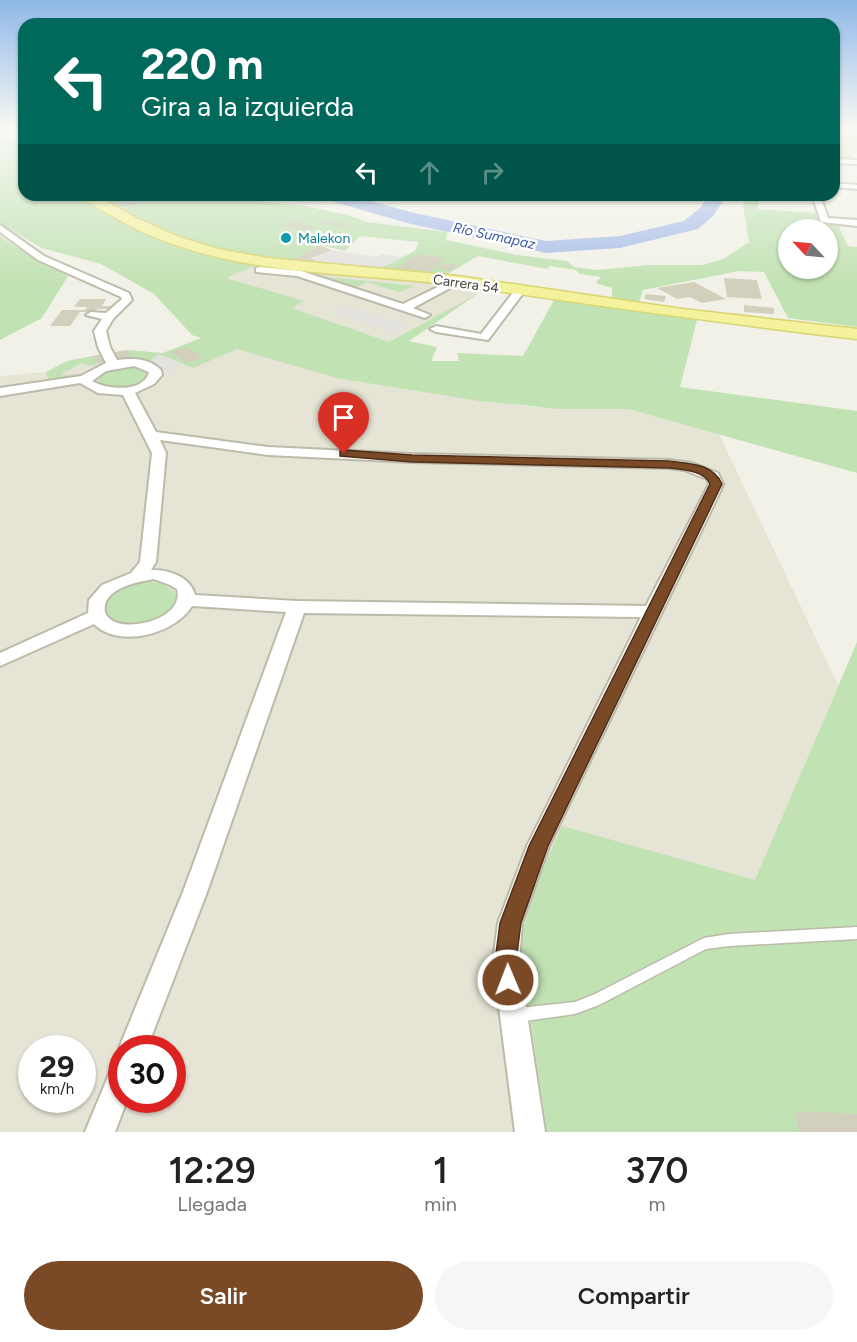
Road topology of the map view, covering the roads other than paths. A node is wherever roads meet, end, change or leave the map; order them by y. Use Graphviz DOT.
graph roads {
  1 [pos="840,186"];
  2 [pos="857,187"];
  3 [pos="96,201"];
  4 [pos="818,201"];
  5 [pos="857,215"];
  6 [pos="824,217"];
  7 [pos="857,223"];
  8 [pos="0,228"];
  9 [pos="259,270"];
  10 [pos="459,281"];
  11 [pos="519,292"];
  12 [pos="369,297"];
  13 [pos="352,304"];
  14 [pos="404,308"];
  15 [pos="91,315"];
  16 [pos="425,315"];
  17 [pos="109,317"];
  18 [pos="436,329"];
  19 [pos="857,334"];
  20 [pos="113,364"];
  21 [pos="85,379"];
  22 [pos="127,391"];
  23 [pos="0,392"];
  24 [pos="151,435"];
  25 [pos="138,575"];
  26 [pos="186,600"];
  27 [pos="297,607"];
  28 [pos="651,612"];
  29 [pos="96,616"];
  30 [pos="0,660"];
  31 [pos="857,933"];
  32 [pos="512,1016"];
  33 [pos="138,1035"];
  34 [pos="108,1112"];
  35 [pos="100,1132"];
  36 [pos="530,1132"];
  1 -- 2 [label="street"];
  3 -- 10 [label="main road, Carrera 54"];
  4 -- 6 [label="street"];
  5 -- 6 [label="street"];
  6 -- 7 [label="street"];
  8 -- 17 [label="street"];
  9 -- 12 [label="street"];
  10 -- 11 [label="main road, Carrera 54"];
  10 -- 14 [label="street"];
  11 -- 18 [label="street"];
  11 -- 19 [label="main road, Carrera 54"];
  12 -- 13 [label="street"];
  12 -- 14 [label="street"];
  14 -- 16 [label="street"];
  15 -- 17 [label="street"];
  17 -- 20 [label="street"];
  20 -- 21 [label="street"];
  20 -- 22 [label="street"];
  21 -- 22 [label="street"];
  21 -- 23 [label="street"];
  22 -- 24 [label="street"];
  24 -- 25 [label="street"];
  24 -- 28 [label="street"];
  25 -- 26 [label="street"];
  25 -- 29 [label="street"];
  26 -- 27 [label="street"];
  26 -- 29 [label="street"];
  27 -- 28 [label="street"];
  27 -- 33 [label="street"];
  28 -- 32 [label="street"];
  29 -- 30 [label="street"];
  31 -- 32 [label="lane"];
  32 -- 36 [label="street"];
  34 -- 35 [label="street"];
}
